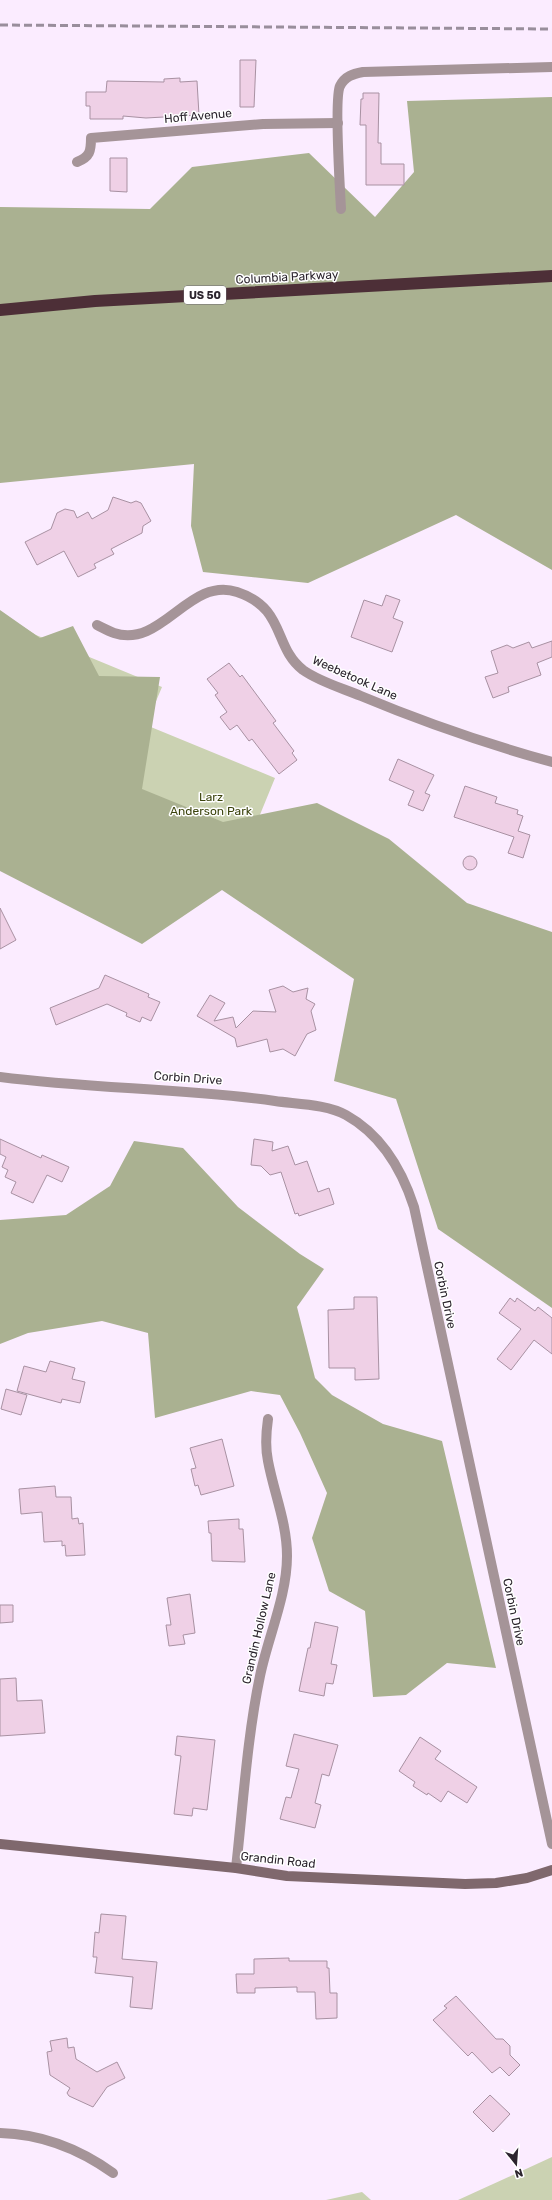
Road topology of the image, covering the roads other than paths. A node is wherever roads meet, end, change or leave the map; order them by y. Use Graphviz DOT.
graph roads {
  1 [pos="552,67"];
  2 [pos="338,120"];
  3 [pos="77,162"];
  4 [pos="341,209"];
  5 [pos="552,276"];
  6 [pos="0,310"];
  7 [pos="97,625"];
  8 [pos="552,762"];
  9 [pos="0,1077"];
  10 [pos="268,1419"];
  11 [pos="0,1844"];
  12 [pos="552,1844"];
  13 [pos="236,1868"];
  14 [pos="552,1870"];
  15 [pos="0,2133"];
  16 [pos="113,2173"];
  1 -- 2 [label="street"];
  2 -- 3 [label="street, Hoff Avenue"];
  2 -- 4 [label="street"];
  5 -- 6 [label="highway, Columbia Parkway / US 50"];
  7 -- 8 [label="street, Weebetook Lane"];
  9 -- 12 [label="street, Corbin Drive"];
  10 -- 13 [label="street, Grandin Hollow Lane"];
  11 -- 13 [label="street, Grandin Road"];
  13 -- 14 [label="street, Grandin Road"];
  15 -- 16 [label="street"];
}
